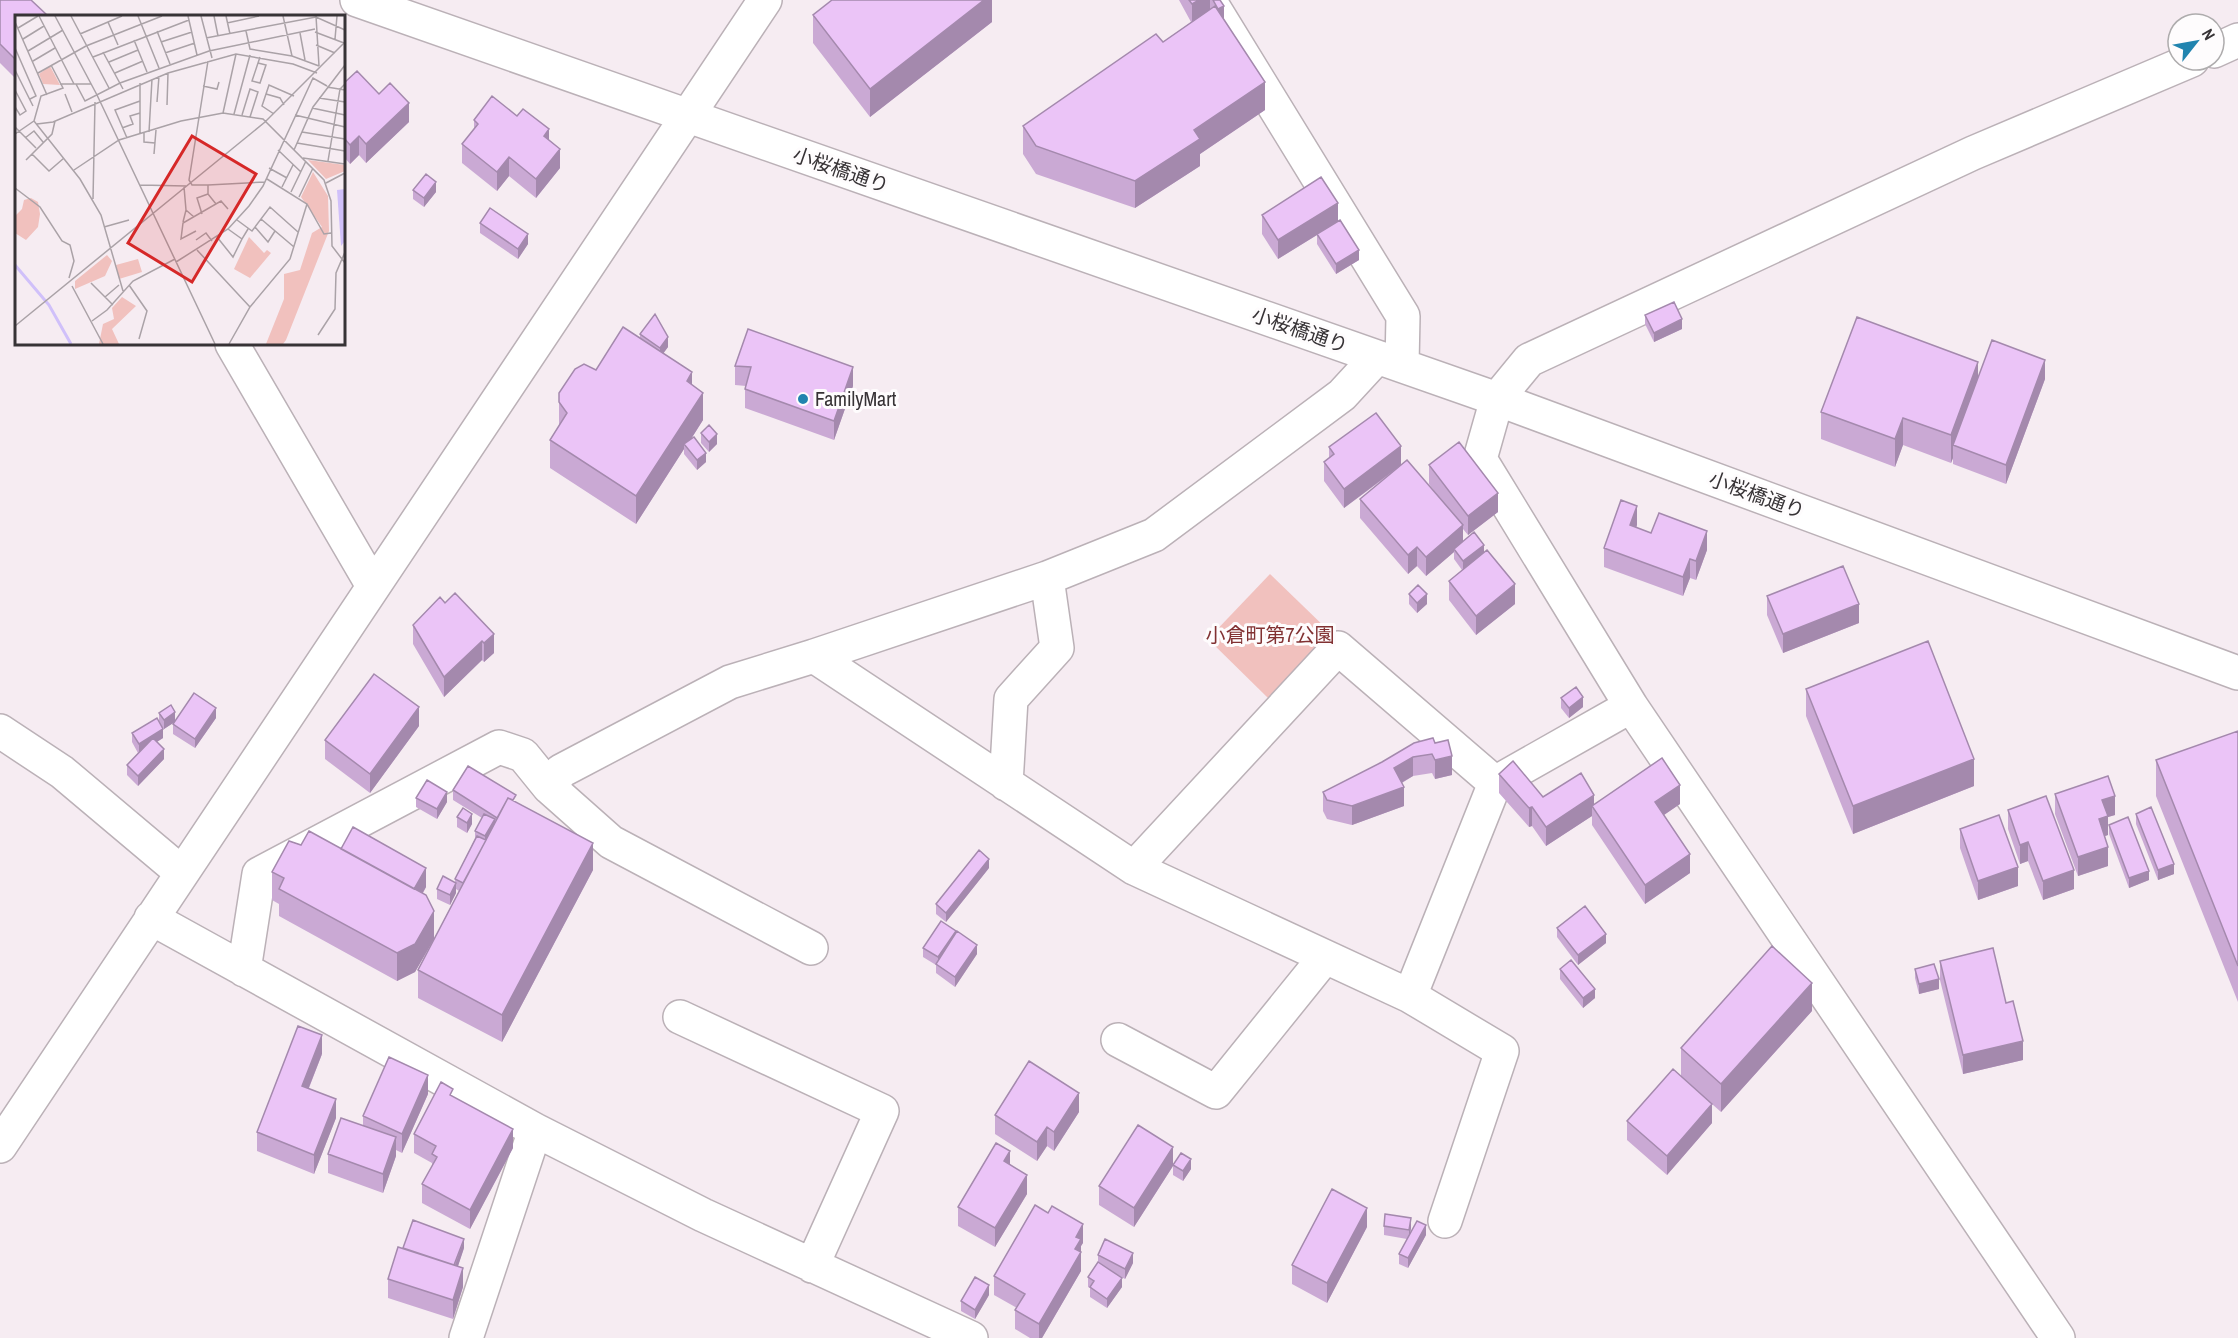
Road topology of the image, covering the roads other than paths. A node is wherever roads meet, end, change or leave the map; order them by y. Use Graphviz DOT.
graph roads {
  1 [pos="357,0"];
  2 [pos="765,0"];
  3 [pos="1209,0"];
  4 [pos="2166,71"];
  5 [pos="687,116"];
  6 [pos="233,345"];
  7 [pos="1389,361"];
  8 [pos="1497,399"];
  9 [pos="1047,579"];
  10 [pos="373,586"];
  11 [pos="814,656"];
  12 [pos="2238,673"];
  13 [pos="1632,706"];
  14 [pos="0,731"];
  15 [pos="1495,783"];
  16 [pos="1006,784"];
  17 [pos="549,787"];
  18 [pos="1134,868"];
  19 [pos="182,873"];
  20 [pos="152,918"];
  21 [pos="811,948"];
  22 [pos="1325,957"];
  23 [pos="244,970"];
  24 [pos="1410,996"];
  25 [pos="680,1017"];
  26 [pos="1118,1040"];
  27 [pos="535,1130"];
  28 [pos="0,1146"];
  29 [pos="1445,1221"];
  30 [pos="812,1266"];
  31 [pos="913,1326"];
  32 [pos="466,1338"];
  33 [pos="971,1338"];
  34 [pos="2058,1338"];
  1 -- 5 [label="street, 小桜橋通り"];
  2 -- 5 [label="street"];
  3 -- 7 [label="street"];
  4 -- 8 [label="street"];
  5 -- 7 [label="street, 小桜橋通り"];
  5 -- 10 [label="street"];
  6 -- 10 [label="street"];
  7 -- 8 [label="street, 小桜橋通り"];
  7 -- 9 [label="street"];
  8 -- 12 [label="street, 小桜橋通り"];
  8 -- 13 [label="street"];
  9 -- 11 [label="street"];
  9 -- 16 [label="street"];
  10 -- 19 [label="street"];
  11 -- 16 [label="street"];
  11 -- 17 [label="street"];
  13 -- 15 [label="street"];
  13 -- 34 [label="street"];
  14 -- 19 [label="street"];
  15 -- 18 [label="street"];
  15 -- 24 [label="street"];
  16 -- 18 [label="street"];
  17 -- 21 [label="street"];
  17 -- 23 [label="street"];
  18 -- 22 [label="street"];
  19 -- 20 [label="street"];
  20 -- 23 [label="street"];
  20 -- 28 [label="street"];
  22 -- 24 [label="street"];
  22 -- 26 [label="street"];
  23 -- 27 [label="street"];
  24 -- 29 [label="street"];
  25 -- 30 [label="street"];
  27 -- 30 [label="street"];
  27 -- 32 [label="street"];
  30 -- 31 [label="street"];
  31 -- 33 [label="street"];
}
